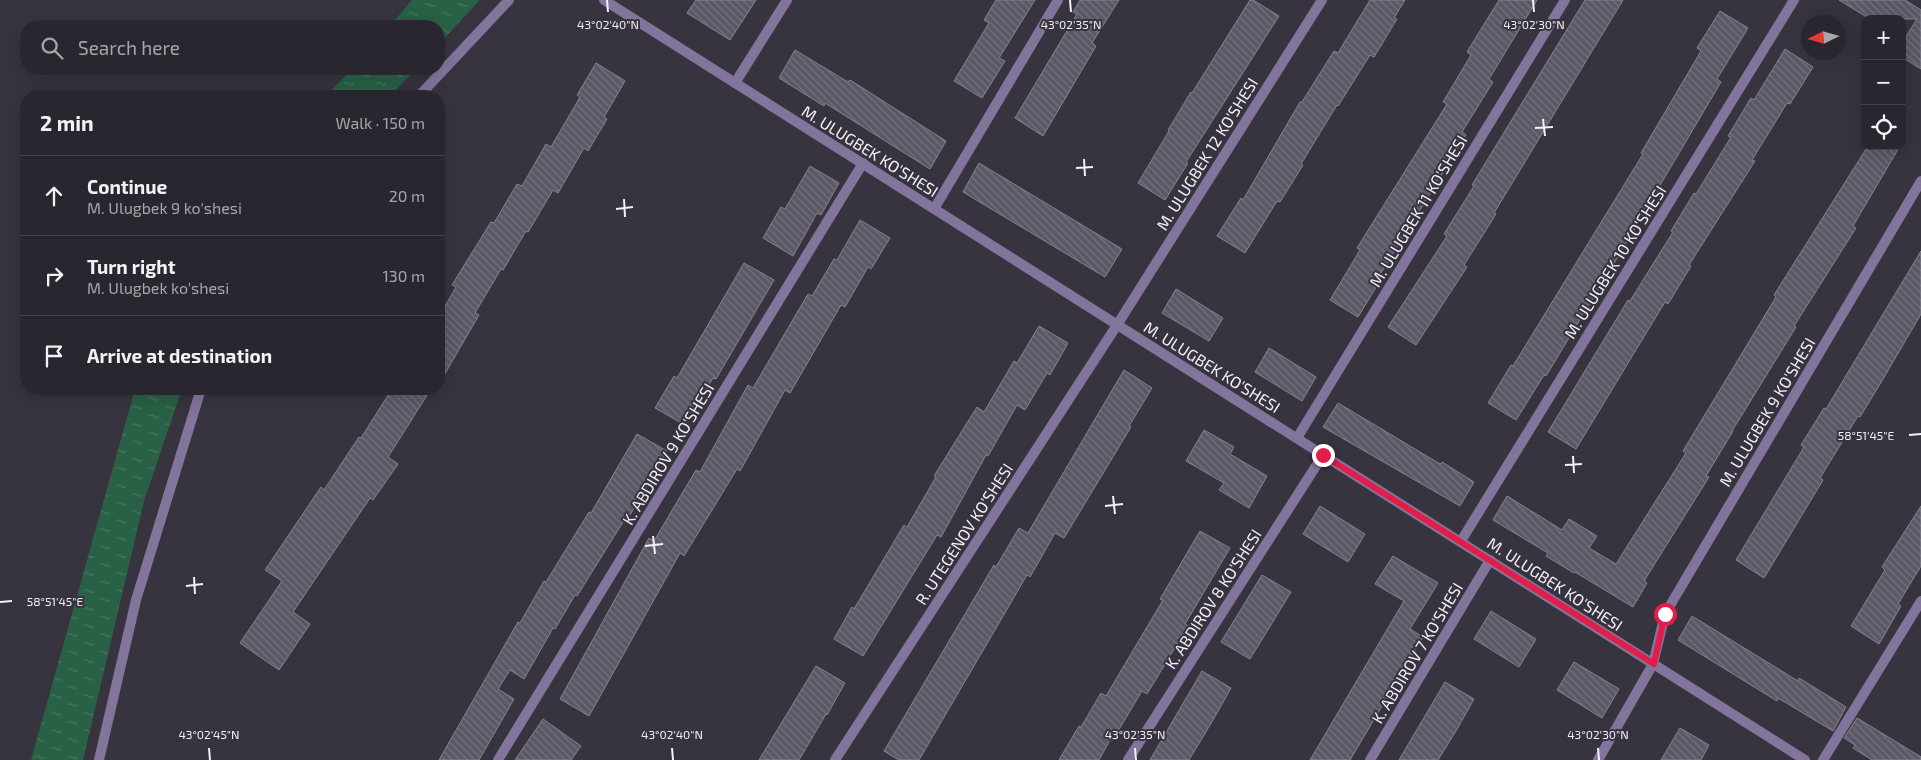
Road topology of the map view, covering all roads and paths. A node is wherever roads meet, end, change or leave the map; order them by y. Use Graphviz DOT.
graph roads {
  1 [pos="508,0"];
  2 [pos="604,0"];
  3 [pos="787,0"];
  4 [pos="1058,0"];
  5 [pos="1322,0"];
  6 [pos="1565,0"];
  7 [pos="1794,0"];
  8 [pos="445,68"];
  9 [pos="438,75"];
  10 [pos="735,83"];
  11 [pos="425,90"];
  12 [pos="863,163"];
  13 [pos="1921,181"];
  14 [pos="934,209"];
  15 [pos="1117,325"];
  16 [pos="199,395"];
  17 [pos="1297,438"];
  18 [pos="1323,455"];
  19 [pos="1461,541"];
  20 [pos="1490,560"];
  21 [pos="1921,601"];
  22 [pos="1654,664"];
  23 [pos="99,760"];
  24 [pos="498,760"];
  25 [pos="835,760"];
  26 [pos="1128,760"];
  27 [pos="1370,760"];
  28 [pos="1598,760"];
  29 [pos="1805,760"];
  30 [pos="1823,760"];
  1 -- 8 [label="street"];
  2 -- 10 [label="street, M. ULUGBEK KO'SHESI"];
  3 -- 10 [label="street"];
  4 -- 14 [label="street"];
  5 -- 15 [label="street, M. ULUGBEK 12 KO'SHESI"];
  6 -- 17 [label="street, M. ULUGBEK 11 KO'SHESI"];
  7 -- 19 [label="street, M. ULUGBEK 10 KO'SHESI"];
  9 -- 11 [label="street"];
  10 -- 12 [label="street, M. ULUGBEK KO'SHESI"];
  12 -- 14 [label="street, M. ULUGBEK KO'SHESI"];
  12 -- 24 [label="street, K. ABDIROV 9 KO'SHESI"];
  13 -- 22 [label="street, M. ULUGBEK 9 KO'SHESI"];
  14 -- 15 [label="street, M. ULUGBEK KO'SHESI"];
  15 -- 17 [label="street, M. ULUGBEK KO'SHESI"];
  15 -- 25 [label="street, R. UTEGENOV KO'SHESI"];
  16 -- 23 [label="street"];
  17 -- 18 [label="street, M. ULUGBEK KO'SHESI"];
  18 -- 19 [label="street, M. ULUGBEK KO'SHESI"];
  18 -- 26 [label="street, K. ABDIROV 8 KO'SHESI"];
  19 -- 20 [label="street, M. ULUGBEK KO'SHESI"];
  20 -- 22 [label="street, M. ULUGBEK KO'SHESI"];
  20 -- 27 [label="street, K. ABDIROV 7 KO'SHESI"];
  21 -- 30 [label="street"];
  22 -- 28 [label="street, M. ULUGBEK 9 KO'SHESI"];
  22 -- 29 [label="street, M. ULUGBEK KO'SHESI"];
}
